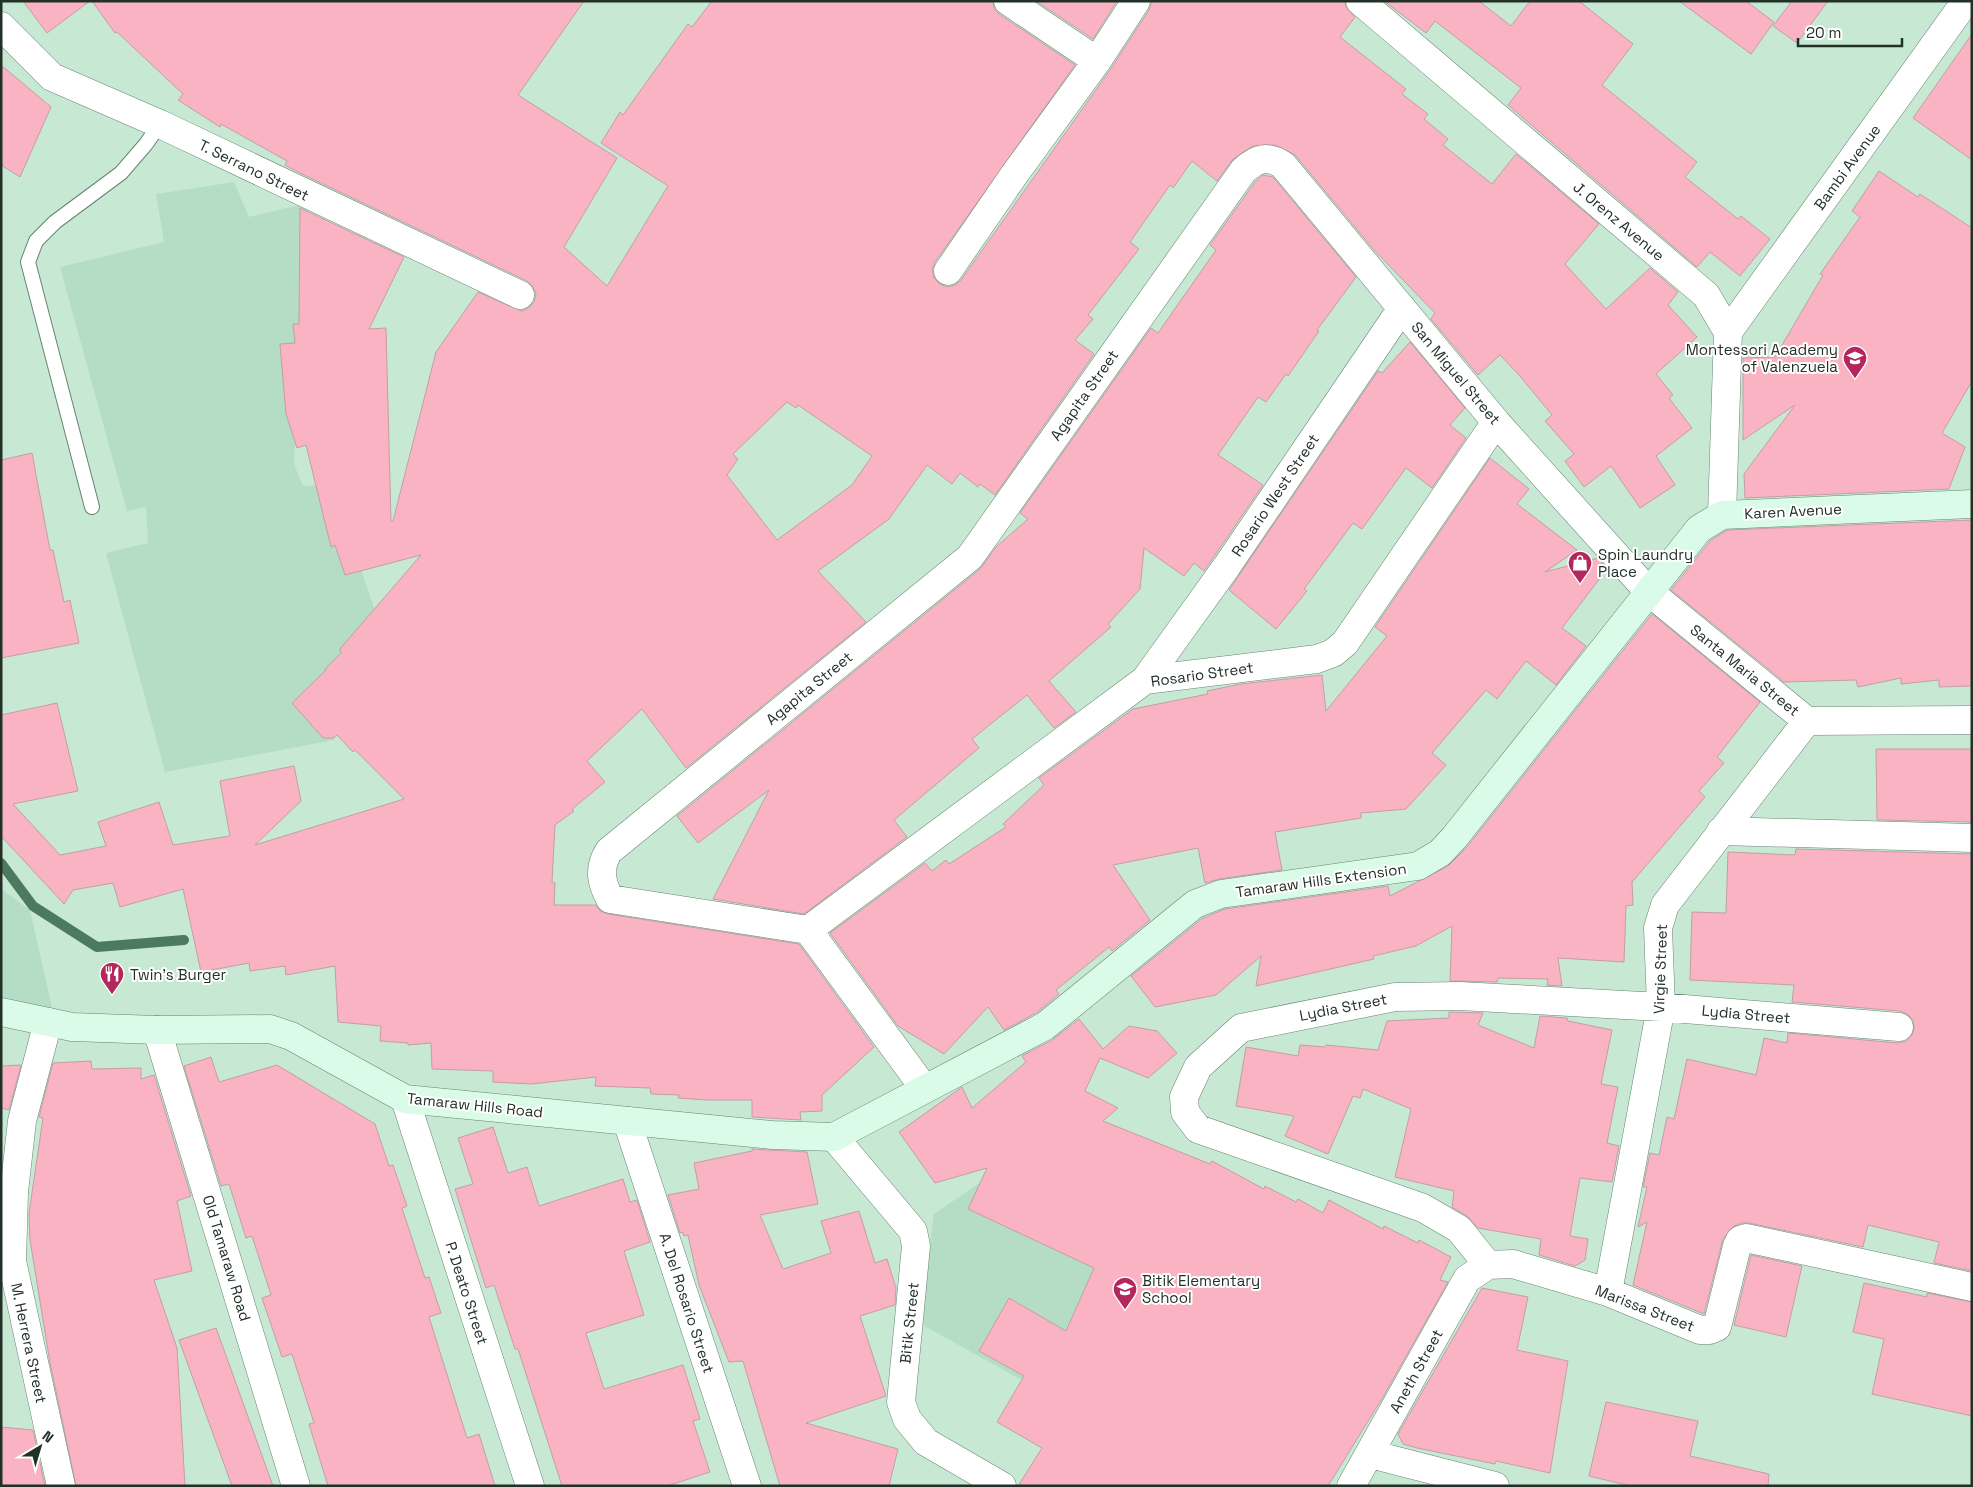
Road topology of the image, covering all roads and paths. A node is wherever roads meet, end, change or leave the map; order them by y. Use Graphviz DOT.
graph roads {
  1 [pos="1008,1"];
  2 [pos="1136,1"];
  3 [pos="1360,1"];
  4 [pos="1966,1"];
  5 [pos="1,26"];
  6 [pos="1097,61"];
  7 [pos="160,124"];
  8 [pos="1264,158"];
  9 [pos="948,271"];
  10 [pos="520,296"];
  11 [pos="1402,308"];
  12 [pos="1728,332"];
  13 [pos="1496,422"];
  14 [pos="1972,504"];
  15 [pos="92,507"];
  16 [pos="1722,515"];
  17 [pos="1648,591"];
  18 [pos="1145,680"];
  19 [pos="1972,720"];
  20 [pos="1807,721"];
  21 [pos="1721,831"];
  22 [pos="1972,838"];
  23 [pos="808,930"];
  24 [pos="1661,1007"];
  25 [pos="1,1012"];
  26 [pos="48,1022"];
  27 [pos="1899,1027"];
  28 [pos="157,1030"];
  29 [pos="924,1088"];
  30 [pos="405,1099"];
  31 [pos="627,1120"];
  32 [pos="834,1137"];
  33 [pos="1488,1265"];
  34 [pos="1972,1287"];
  35 [pos="1608,1292"];
  36 [pos="1370,1454"];
  37 [pos="61,1486"];
  38 [pos="296,1486"];
  39 [pos="530,1486"];
  40 [pos="747,1486"];
  41 [pos="1002,1486"];
  42 [pos="1351,1486"];
  43 [pos="1495,1486"];
  1 -- 6 [label="street"];
  2 -- 6 [label="street"];
  3 -- 12 [label="street, J. Orenz Avenue"];
  4 -- 12 [label="street, Bambi Avenue"];
  5 -- 7 [label="street, T. Serrano Street"];
  6 -- 9 [label="street"];
  7 -- 10 [label="street, T. Serrano Street"];
  7 -- 15 [label="lane"];
  8 -- 11 [label="street, San Miguel Street"];
  8 -- 23 [label="street, Agapita Street"];
  11 -- 13 [label="street, San Miguel Street"];
  11 -- 18 [label="street, Rosario West Street"];
  12 -- 16 [label="street"];
  13 -- 17 [label="street, San Miguel Street"];
  13 -- 18 [label="street, Rosario Street"];
  14 -- 16 [label="street, Karen Avenue"];
  16 -- 17 [label="street, Karen Avenue"];
  17 -- 20 [label="street, Santa Maria Street"];
  17 -- 29 [label="street, Tamaraw Hills Extension"];
  18 -- 23 [label="street, Rosario Street"];
  19 -- 20 [label="street, Santa Maria Street"];
  20 -- 21 [label="street, Virgie Street"];
  21 -- 22 [label="street"];
  21 -- 24 [label="street, Virgie Street"];
  23 -- 29 [label="street"];
  24 -- 27 [label="street, Lydia Street"];
  24 -- 33 [label="street, Lydia Street"];
  24 -- 35 [label="street, Virgie Street"];
  25 -- 26 [label="street, Tamaraw Hills Road"];
  26 -- 28 [label="street, Tamaraw Hills Road"];
  26 -- 37 [label="street, M. Herrera Street"];
  28 -- 30 [label="street, Tamaraw Hills Road"];
  28 -- 38 [label="street, Old Tamaraw Road"];
  29 -- 32 [label="street"];
  30 -- 31 [label="street, Tamaraw Hills Road"];
  30 -- 39 [label="street, P. Deato Street"];
  31 -- 32 [label="street, Tamaraw Hills Road"];
  31 -- 40 [label="street, A. Del Rosario Street"];
  32 -- 41 [label="street, Bitik Street"];
  33 -- 35 [label="street, Marissa Street"];
  33 -- 36 [label="street, Aneth Street"];
  34 -- 35 [label="street, Marissa Street"];
  36 -- 42 [label="street, Aneth Street"];
  36 -- 43 [label="street"];
}
